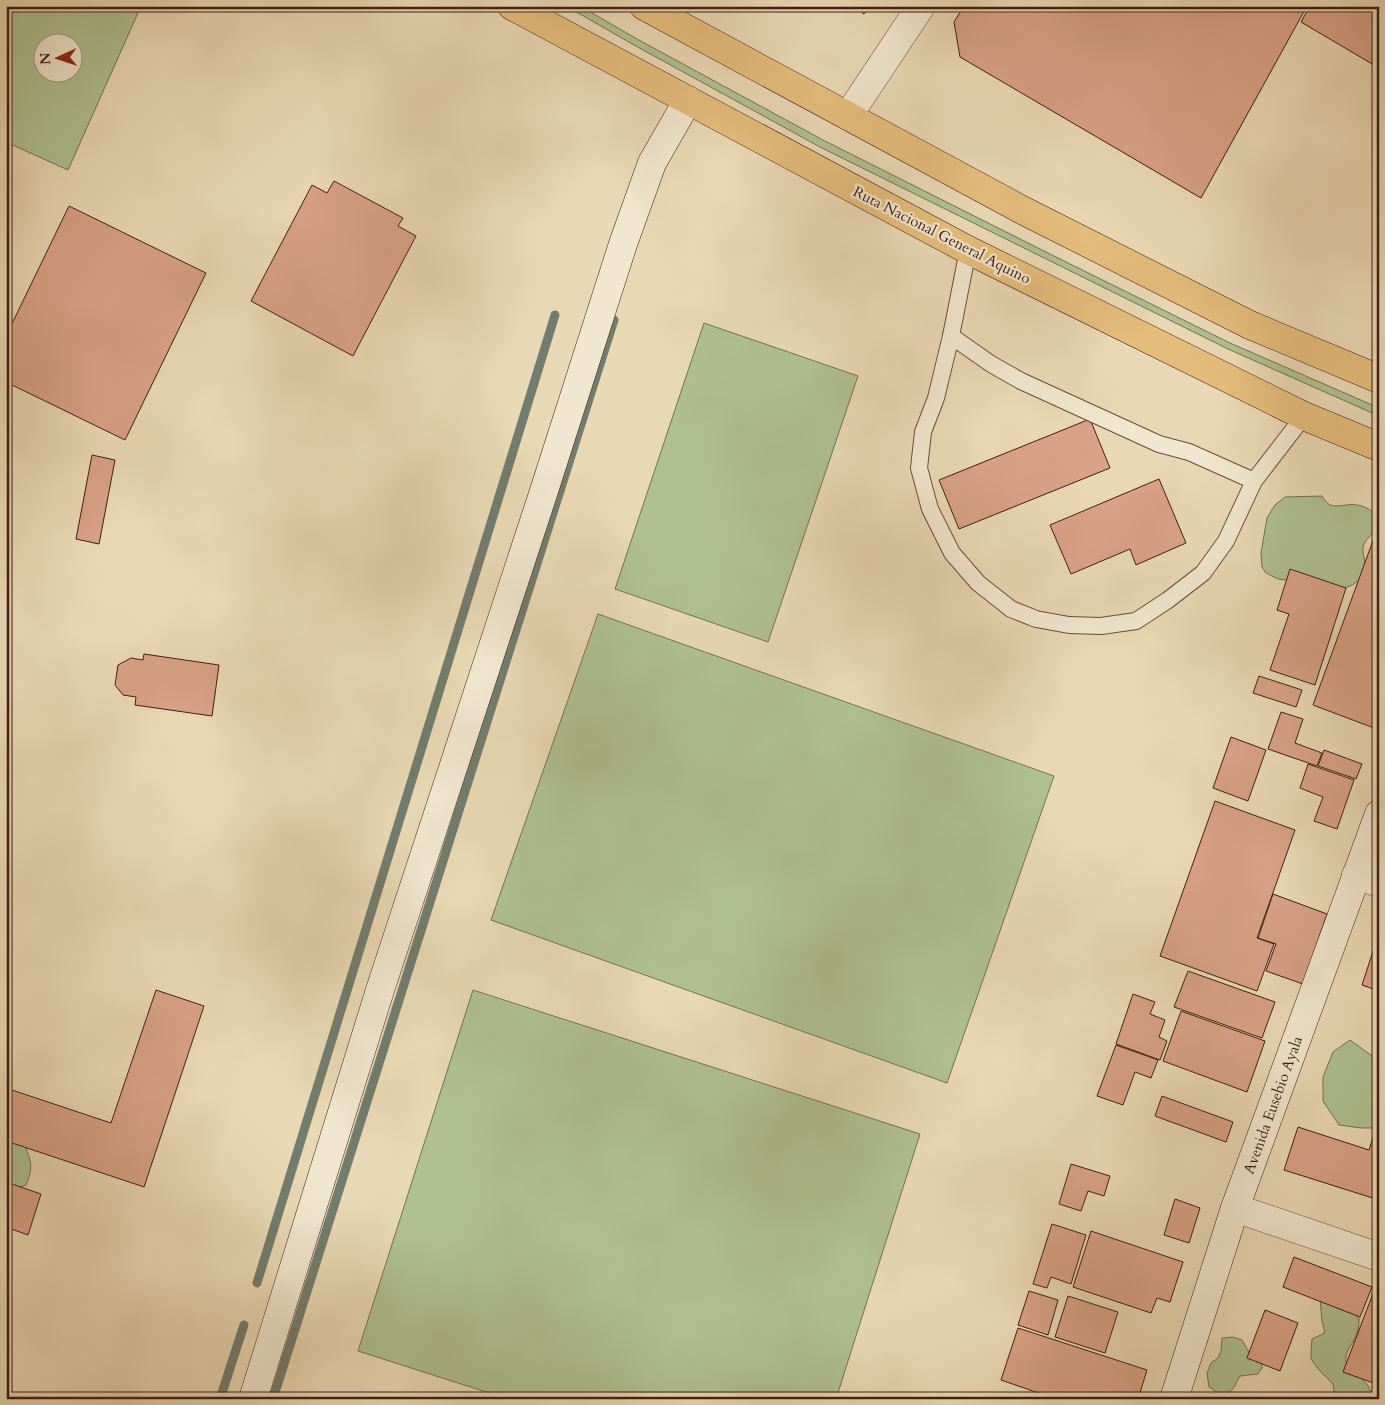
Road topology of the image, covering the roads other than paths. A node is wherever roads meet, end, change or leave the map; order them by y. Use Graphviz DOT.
graph roads {
  1 [pos="512,6"];
  2 [pos="644,6"];
  3 [pos="921,6"];
  4 [pos="688,100"];
  5 [pos="848,116"];
  6 [pos="968,250"];
  7 [pos="951,336"];
  8 [pos="1379,378"];
  9 [pos="1304,416"];
  10 [pos="1379,447"];
  11 [pos="1254,481"];
  12 [pos="1379,814"];
  13 [pos="1367,879"];
  14 [pos="1235,1208"];
  15 [pos="1379,1257"];
  16 [pos="253,1399"];
  17 [pos="1174,1399"];
  1 -- 4 [label="highway, Ruta Nacional General Aquino"];
  2 -- 5 [label="highway"];
  3 -- 5 [label="street"];
  4 -- 6 [label="highway, Ruta Nacional General Aquino"];
  4 -- 16 [label="street"];
  5 -- 8 [label="highway"];
  6 -- 7 [label="lane"];
  6 -- 9 [label="highway, Ruta Nacional General Aquino"];
  7 -- 11 [label="lane"];
  7 -- 11 [label="lane"];
  9 -- 10 [label="highway, Ruta Nacional General Aquino"];
  9 -- 11 [label="lane"];
  12 -- 13 [label="street, Avenida Eusebio Ayala"];
  13 -- 14 [label="street, Avenida Eusebio Ayala"];
  14 -- 15 [label="street"];
  14 -- 17 [label="street, Avenida Eusebio Ayala"];
}
